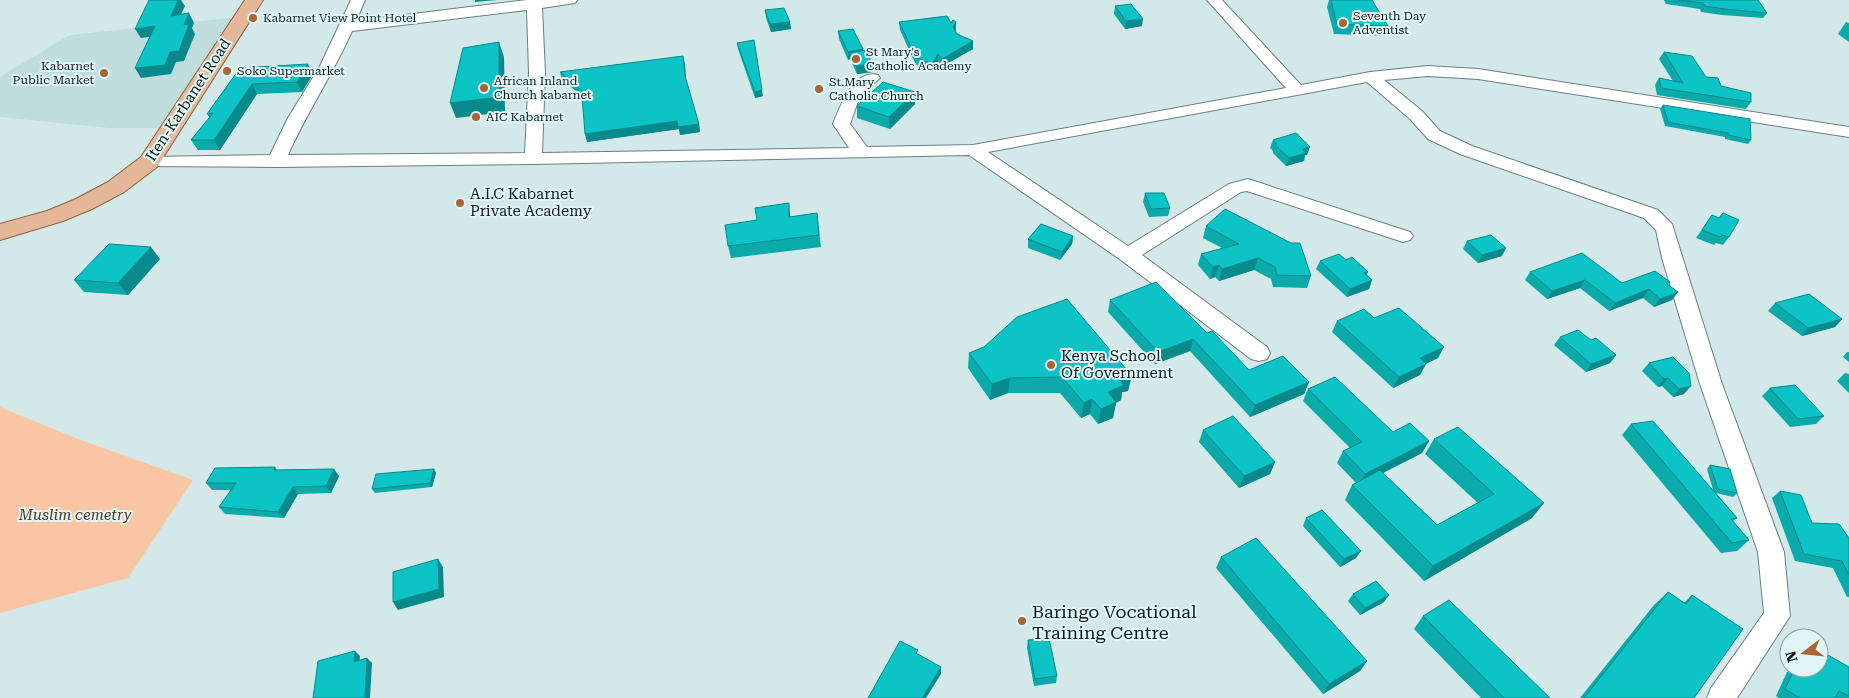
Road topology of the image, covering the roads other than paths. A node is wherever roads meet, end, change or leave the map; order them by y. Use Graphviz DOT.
graph roads {
  1 [pos="254,0"];
  2 [pos="358,0"];
  3 [pos="570,0"];
  4 [pos="1214,0"];
  5 [pos="534,2"];
  6 [pos="346,27"];
  7 [pos="1370,77"];
  8 [pos="872,78"];
  9 [pos="1297,90"];
  10 [pos="1849,132"];
  11 [pos="859,149"];
  12 [pos="973,150"];
  13 [pos="534,159"];
  14 [pos="149,162"];
  15 [pos="276,162"];
  16 [pos="0,232"];
  17 [pos="1403,236"];
  18 [pos="1128,255"];
  19 [pos="1259,353"];
  20 [pos="1721,698"];
  1 -- 14 [label="main road, Iten-Karbanet Road"];
  2 -- 6 [label="street"];
  3 -- 5 [label="street"];
  4 -- 9 [label="street"];
  5 -- 6 [label="street"];
  5 -- 13 [label="street"];
  6 -- 15 [label="street"];
  7 -- 9 [label="street"];
  7 -- 10 [label="street"];
  7 -- 20 [label="street"];
  8 -- 11 [label="street"];
  9 -- 12 [label="street"];
  12 -- 13 [label="street"];
  12 -- 18 [label="street"];
  13 -- 15 [label="street"];
  14 -- 15 [label="street"];
  14 -- 16 [label="main road, Iten-Karbanet Road"];
  17 -- 18 [label="street"];
  18 -- 19 [label="street"];
}
